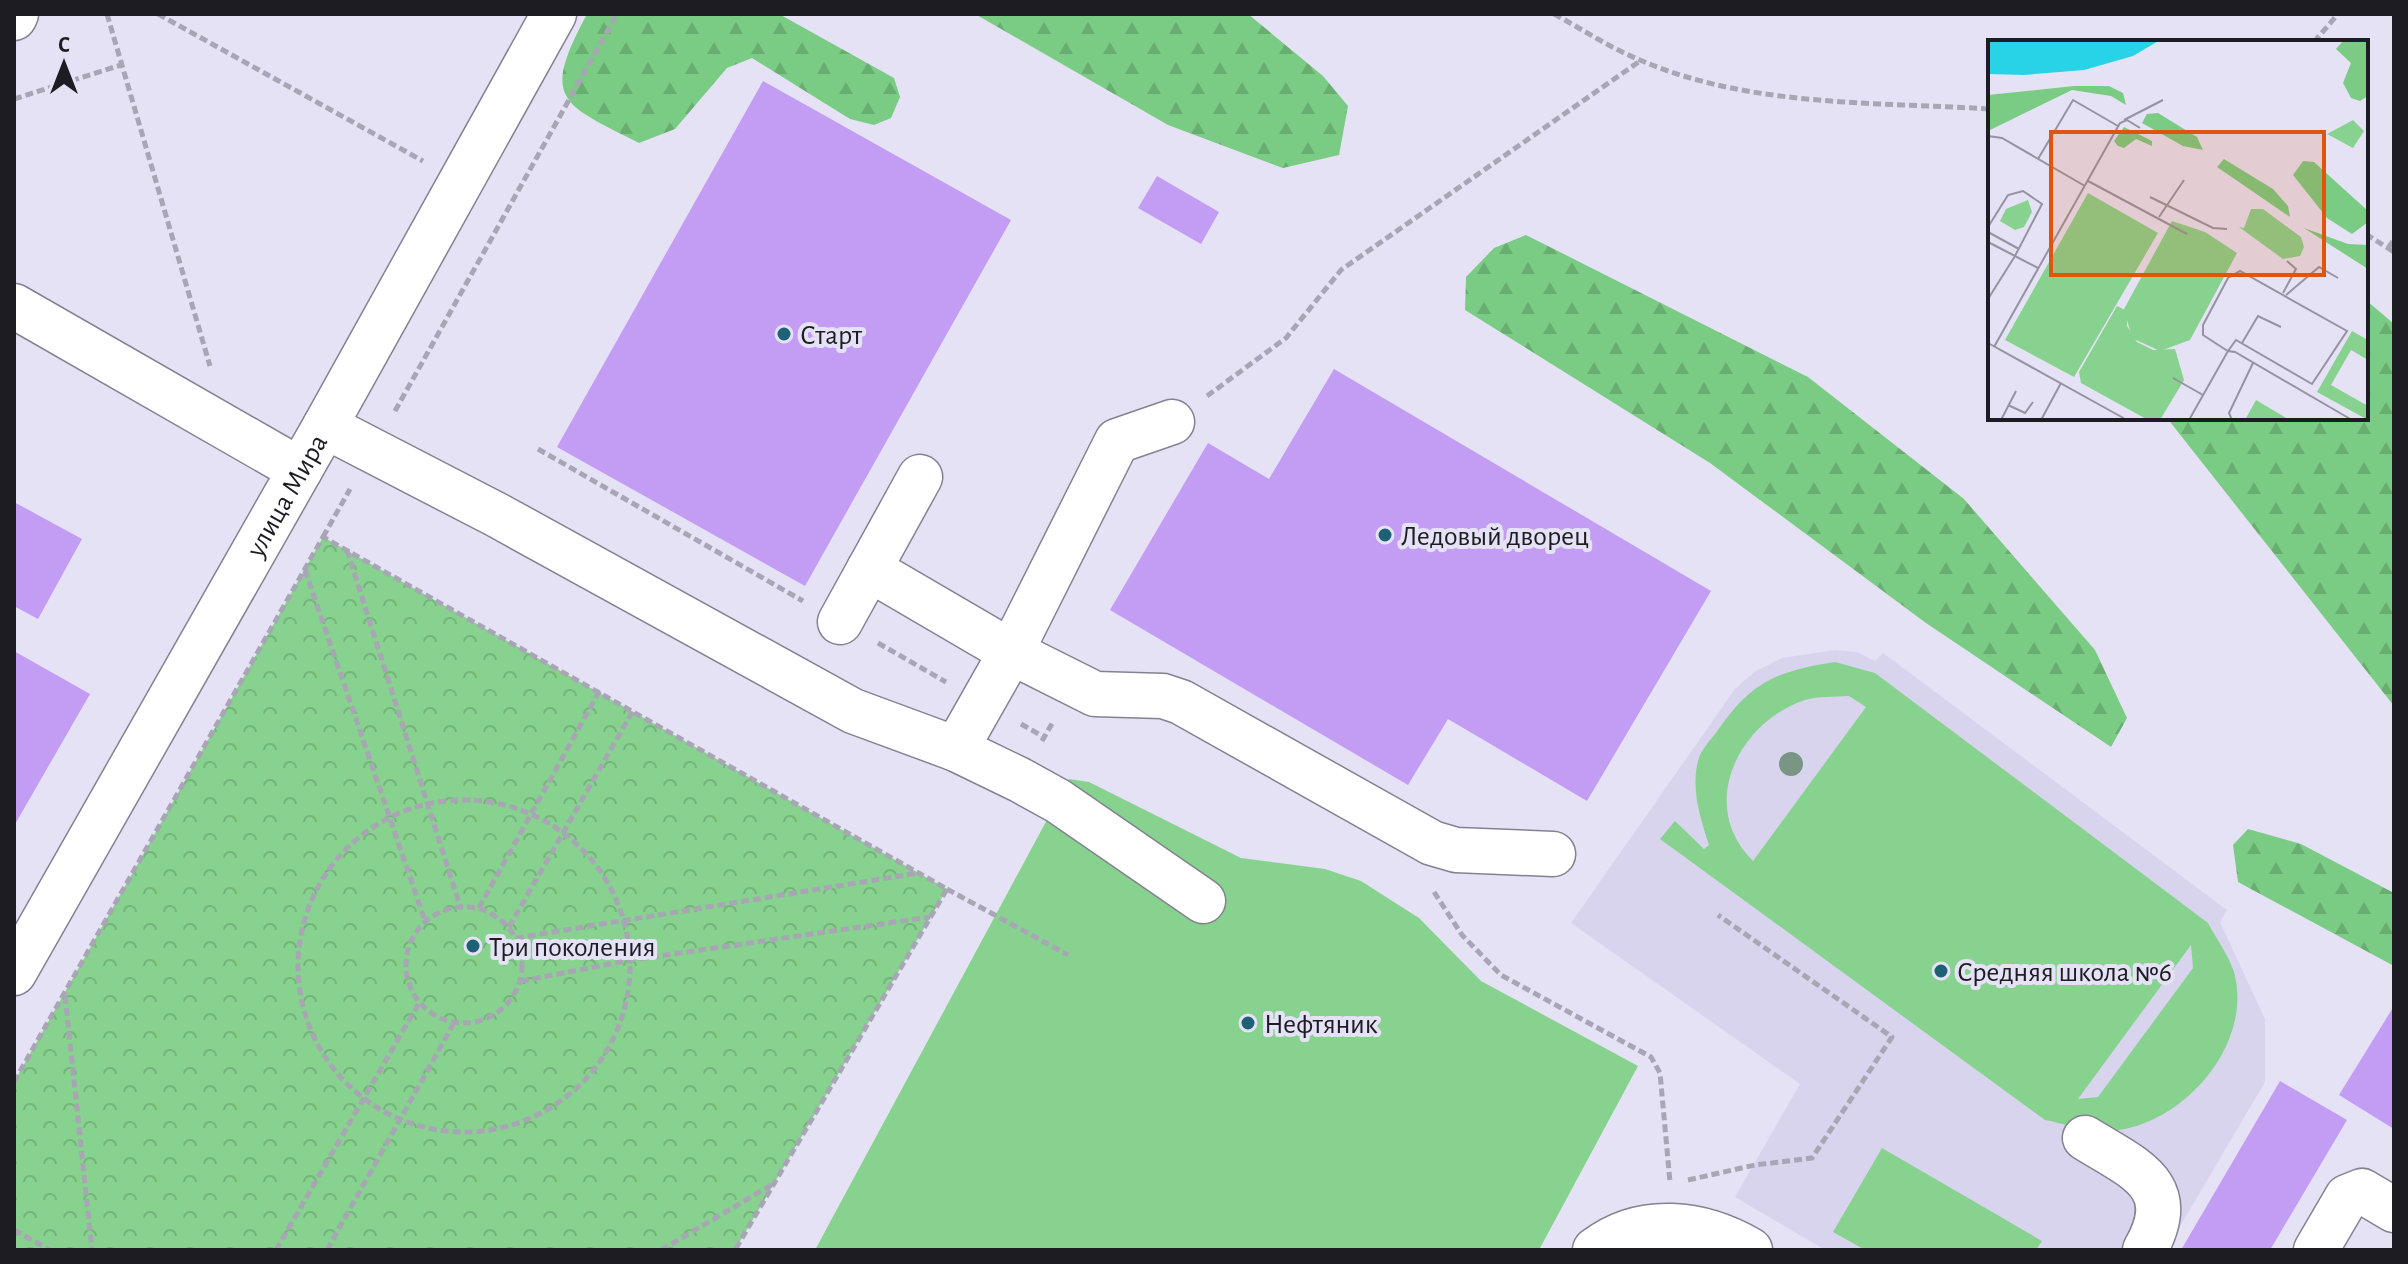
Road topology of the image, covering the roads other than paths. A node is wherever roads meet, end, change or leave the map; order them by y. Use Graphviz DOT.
graph roads {
  1 [pos="554,14"];
  2 [pos="14,306"];
  3 [pos="1172,422"];
  4 [pos="325,426"];
  5 [pos="300,470"];
  6 [pos="920,477"];
  7 [pos="869,569"];
  8 [pos="840,622"];
  9 [pos="1011,652"];
  10 [pos="956,749"];
  11 [pos="1553,854"];
  12 [pos="1203,901"];
  13 [pos="14,973"];
  14 [pos="2085,1138"];
  15 [pos="2394,1210"];
  16 [pos="1595,1250"];
  17 [pos="1750,1250"];
  18 [pos="2145,1250"];
  19 [pos="2316,1250"];
  1 -- 4 [label="street, улица Мира"];
  2 -- 5 [label="street"];
  3 -- 9 [label="street"];
  4 -- 5 [label="street, улица Мира"];
  4 -- 10 [label="street"];
  5 -- 13 [label="street, улица Мира"];
  6 -- 7 [label="street"];
  7 -- 8 [label="street"];
  7 -- 9 [label="street"];
  9 -- 10 [label="street"];
  9 -- 11 [label="street"];
  10 -- 12 [label="street"];
  14 -- 18 [label="street"];
  15 -- 19 [label="street"];
  16 -- 17 [label="street"];
}
